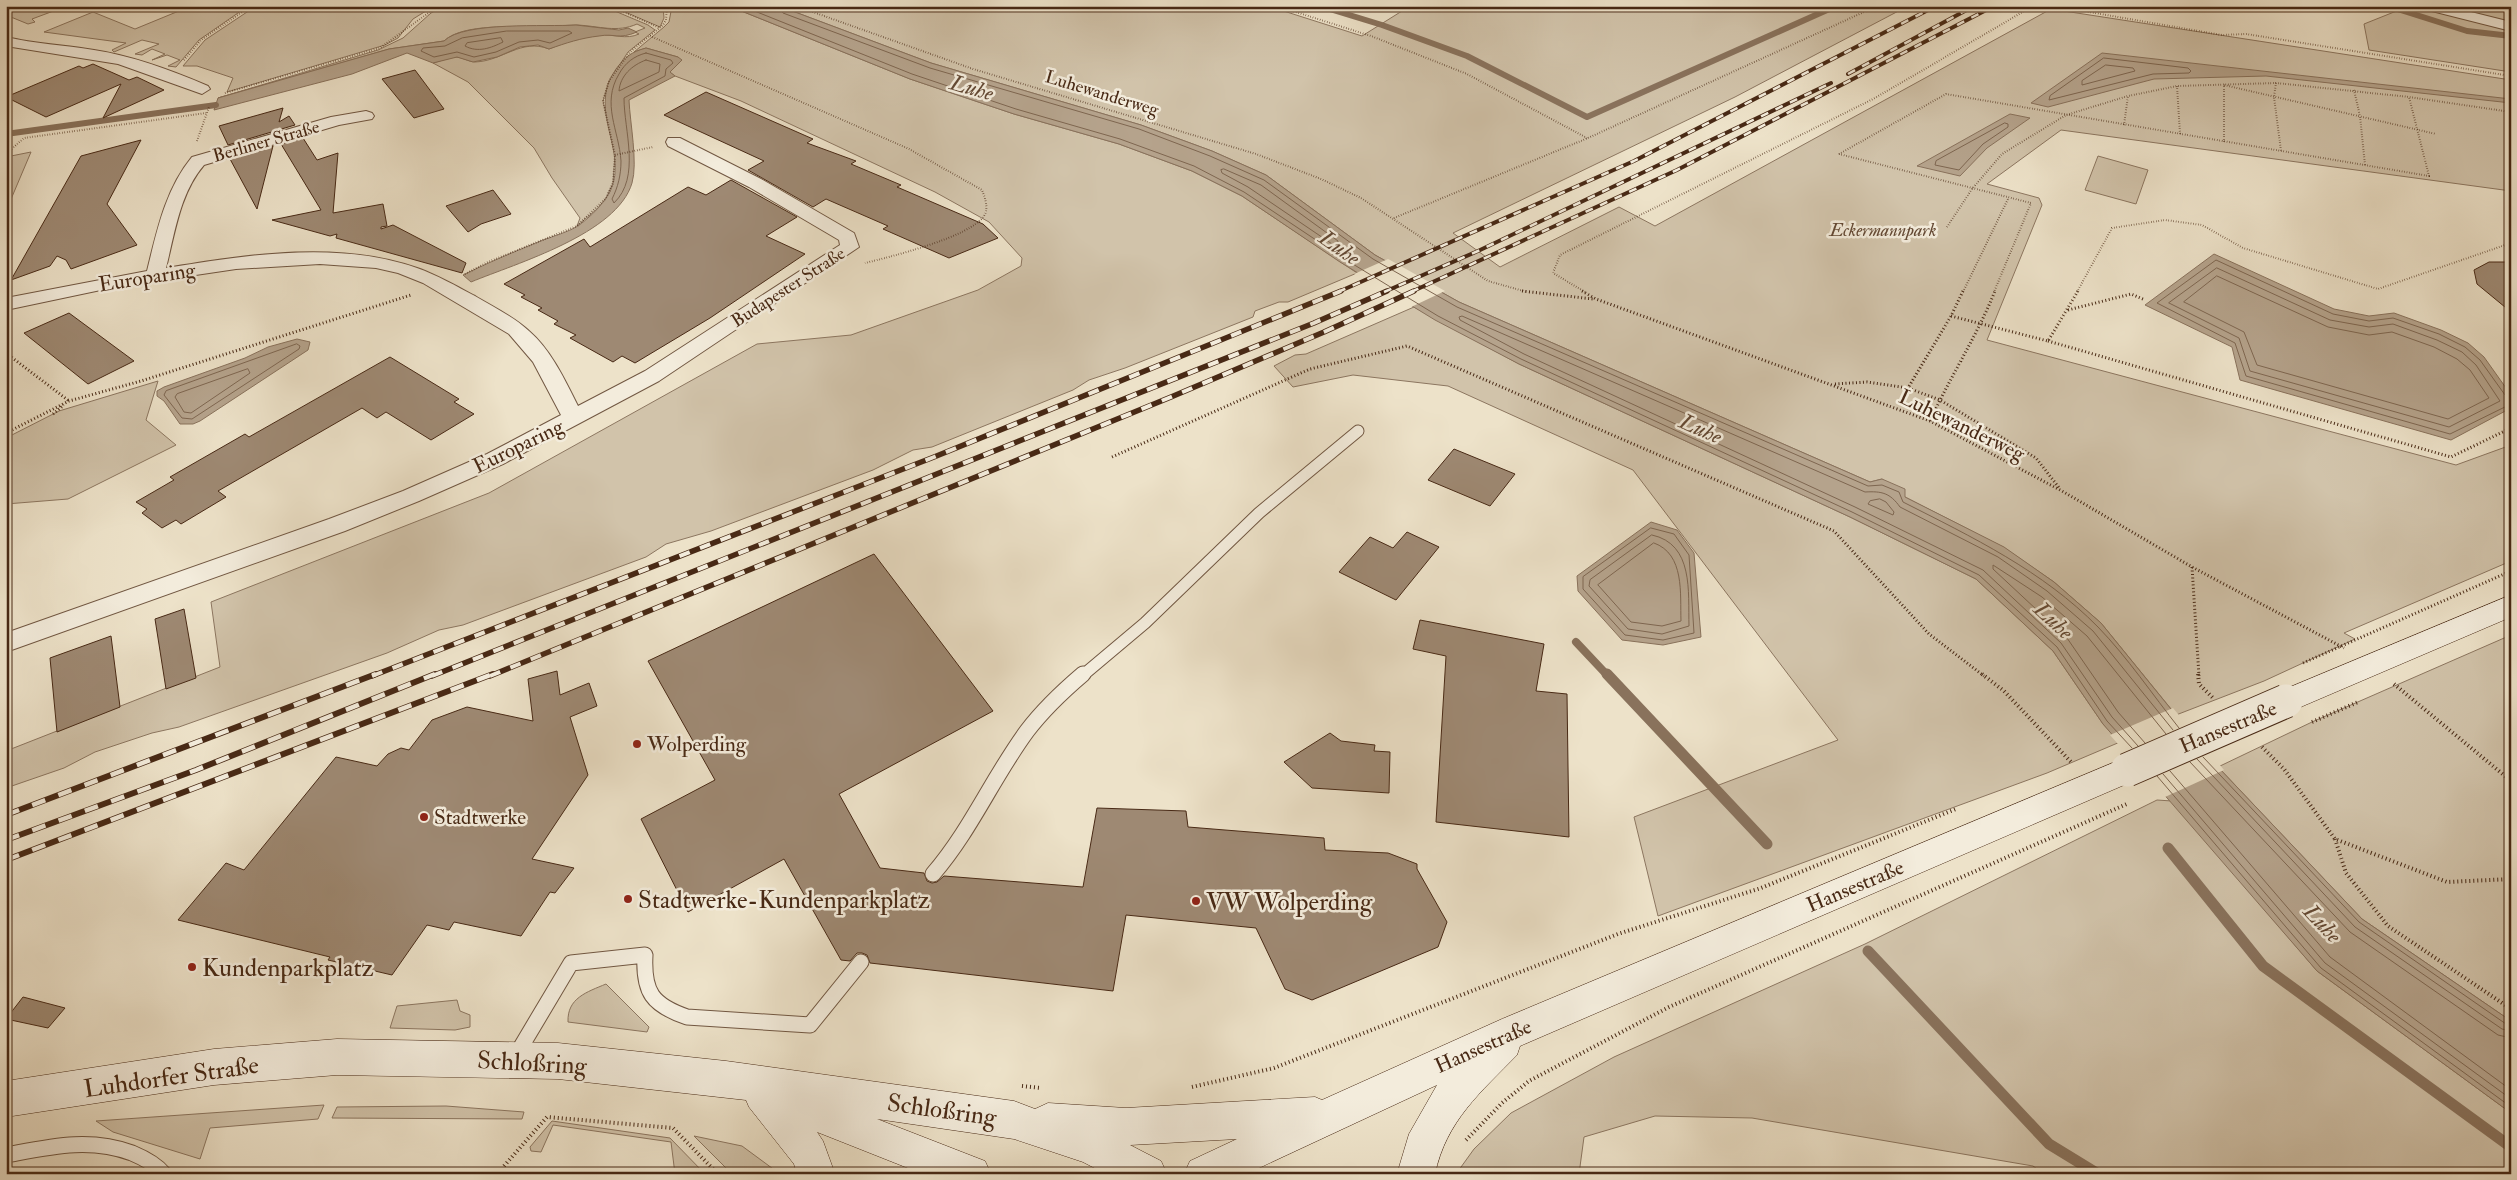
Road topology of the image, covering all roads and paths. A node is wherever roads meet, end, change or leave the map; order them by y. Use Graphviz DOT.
graph roads {
  1 [pos="252,6"];
  2 [pos="438,6"];
  3 [pos="610,6"];
  4 [pos="622,6"];
  5 [pos="657,6"];
  6 [pos="667,6"];
  7 [pos="796,6"];
  8 [pos="1277,6"];
  9 [pos="1877,6"];
  10 [pos="2033,6"];
  11 [pos="2077,6"];
  12 [pos="2429,6"];
  13 [pos="2511,27"];
  14 [pos="660,28"];
  15 [pos="650,36"];
  16 [pos="6,41"];
  17 [pos="171,76"];
  18 [pos="2511,76"];
  19 [pos="2276,82"];
  20 [pos="2224,84"];
  21 [pos="2177,86"];
  22 [pos="202,90"];
  23 [pos="2354,90"];
  24 [pos="2128,96"];
  25 [pos="2274,97"];
  26 [pos="2409,97"];
  27 [pos="2511,112"];
  28 [pos="206,113"];
  29 [pos="2066,115"];
  30 [pos="366,116"];
  31 [pos="2360,116"];
  32 [pos="2124,125"];
  33 [pos="2417,130"];
  34 [pos="2180,134"];
  35 [pos="2436,134"];
  36 [pos="1588,138"];
  37 [pos="674,142"];
  38 [pos="2224,142"];
  39 [pos="638,150"];
  40 [pos="2281,151"];
  41 [pos="6,154"];
  42 [pos="615,155"];
  43 [pos="2365,165"];
  44 [pos="1972,189"];
  45 [pos="2008,198"];
  46 [pos="1394,218"];
  47 [pos="1947,226"];
  48 [pos="2511,243"];
  49 [pos="820,267"];
  50 [pos="154,275"];
  51 [pos="442,286"];
  52 [pos="1596,299"];
  53 [pos="2145,300"];
  54 [pos="6,304"];
  55 [pos="2068,310"];
  56 [pos="1950,316"];
  57 [pos="1982,325"];
  58 [pos="2048,341"];
  59 [pos="6,353"];
  60 [pos="1832,384"];
  61 [pos="1908,388"];
  62 [pos="1940,400"];
  63 [pos="69,401"];
  64 [pos="53,414"];
  65 [pos="573,418"];
  66 [pos="1930,421"];
  67 [pos="2511,428"];
  68 [pos="1358,431"];
  69 [pos="6,433"];
  70 [pos="1112,458"];
  71 [pos="2062,491"];
  72 [pos="2192,567"];
  73 [pos="2511,571"];
  74 [pos="2511,605"];
  75 [pos="6,643"];
  76 [pos="2199,684"];
  77 [pos="2387,689"];
  78 [pos="2362,700"];
  79 [pos="2312,722"];
  80 [pos="2080,759"];
  81 [pos="2072,763"];
  82 [pos="2064,766"];
  83 [pos="2284,769"];
  84 [pos="2511,781"];
  85 [pos="2132,802"];
  86 [pos="1964,806"];
  87 [pos="2335,839"];
  88 [pos="933,874"];
  89 [pos="2511,879"];
  90 [pos="862,962"];
  91 [pos="2511,1009"];
  92 [pos="1516,1031"];
  93 [pos="337,1057"];
  94 [pos="513,1059"];
  95 [pos="726,1079"];
  96 [pos="1043,1088"];
  97 [pos="1186,1088"];
  98 [pos="761,1092"];
  99 [pos="6,1099"];
  100 [pos="1019,1103"];
  101 [pos="1332,1115"];
  102 [pos="1460,1147"];
  103 [pos="6,1155"];
  104 [pos="504,1166"];
  105 [pos="164,1174"];
  106 [pos="718,1174"];
  107 [pos="816,1174"];
  108 [pos="972,1174"];
  109 [pos="1148,1174"];
  110 [pos="1203,1174"];
  111 [pos="1416,1174"];
  1 -- 17 [label="path"];
  2 -- 22 [label="path"];
  3 -- 14 [label="path"];
  4 -- 5 [label="path"];
  6 -- 14 [label="path"];
  7 -- 46 [label="path, Luhewanderweg"];
  8 -- 36 [label="path"];
  9 -- 36 [label="path"];
  10 -- 52 [label="path"];
  11 -- 18 [label="path"];
  12 -- 13 [label="street"];
  14 -- 15 [label="path"];
  15 -- 42 [label="path"];
  15 -- 49 [label="path"];
  16 -- 17 [label="street"];
  17 -- 22 [label="street"];
  19 -- 20 [label="path"];
  19 -- 23 [label="path"];
  19 -- 25 [label="path"];
  20 -- 21 [label="path"];
  20 -- 25 [label="path"];
  20 -- 38 [label="path"];
  21 -- 24 [label="path"];
  21 -- 34 [label="path"];
  23 -- 26 [label="path"];
  23 -- 31 [label="path"];
  24 -- 29 [label="path"];
  24 -- 32 [label="path"];
  25 -- 31 [label="path"];
  25 -- 40 [label="path"];
  26 -- 27 [label="path"];
  26 -- 33 [label="path"];
  28 -- 41 [label="path"];
  29 -- 32 [label="path"];
  29 -- 44 [label="path"];
  29 -- 44 [label="path"];
  30 -- 50 [label="street, Berliner Straße"];
  31 -- 33 [label="path"];
  31 -- 43 [label="path"];
  32 -- 34 [label="path"];
  33 -- 35 [label="path"];
  33 -- 43 [label="path"];
  34 -- 38 [label="path"];
  36 -- 46 [label="path"];
  37 -- 49 [label="street, Budapester Straße"];
  38 -- 40 [label="path"];
  39 -- 42 [label="path"];
  40 -- 43 [label="path"];
  42 -- 51 [label="path"];
  44 -- 45 [label="path"];
  44 -- 47 [label="path"];
  45 -- 56 [label="path"];
  45 -- 57 [label="path"];
  46 -- 52 [label="path, Luhewanderweg"];
  48 -- 55 [label="path"];
  49 -- 65 [label="street, Budapester Straße"];
  50 -- 51 [label="street, Europaring"];
  50 -- 54 [label="street, Europaring"];
  51 -- 63 [label="path"];
  51 -- 65 [label="street, Europaring"];
  52 -- 60 [label="path, Luhewanderweg"];
  53 -- 55 [label="path"];
  55 -- 58 [label="path"];
  56 -- 57 [label="path"];
  56 -- 61 [label="path"];
  57 -- 58 [label="path"];
  57 -- 62 [label="path"];
  58 -- 67 [label="path"];
  59 -- 63 [label="path"];
  60 -- 61 [label="path"];
  60 -- 66 [label="path, Luhewanderweg"];
  61 -- 62 [label="path"];
  62 -- 66 [label="path"];
  62 -- 71 [label="path"];
  63 -- 64 [label="path"];
  63 -- 69 [label="path"];
  65 -- 75 [label="street, Europaring"];
  66 -- 71 [label="path, Luhewanderweg"];
  68 -- 88 [label="lane"];
  70 -- 81 [label="path"];
  71 -- 72 [label="path, Luhewanderweg"];
  72 -- 73 [label="path, Luhewanderweg"];
  72 -- 76 [label="path"];
  74 -- 92 [label="main road, Hansestraße, bridge"];
  77 -- 84 [label="path"];
  78 -- 79 [label="path"];
  80 -- 81 [label="path"];
  81 -- 82 [label="path"];
  83 -- 87 [label="path"];
  85 -- 102 [label="path"];
  86 -- 97 [label="path"];
  87 -- 89 [label="path"];
  87 -- 91 [label="path"];
  90 -- 94 [label="lane"];
  92 -- 101 [label="main road, Hansestraße"];
  92 -- 111 [label="main road"];
  93 -- 94 [label="main road, Schloßring"];
  93 -- 99 [label="main road, Luhdorfer Straße"];
  94 -- 95 [label="main road, Schloßring"];
  95 -- 98 [label="main road, Schloßring"];
  95 -- 100 [label="main road, Schloßring"];
  96 -- 100 [label="path"];
  98 -- 107 [label="main road"];
  98 -- 108 [label="main road, Schloßring"];
  100 -- 101 [label="main road"];
  100 -- 109 [label="main road, Schloßring"];
  101 -- 110 [label="main road, Hansestraße"];
  103 -- 105 [label="lane"];
  104 -- 106 [label="path"];
}
